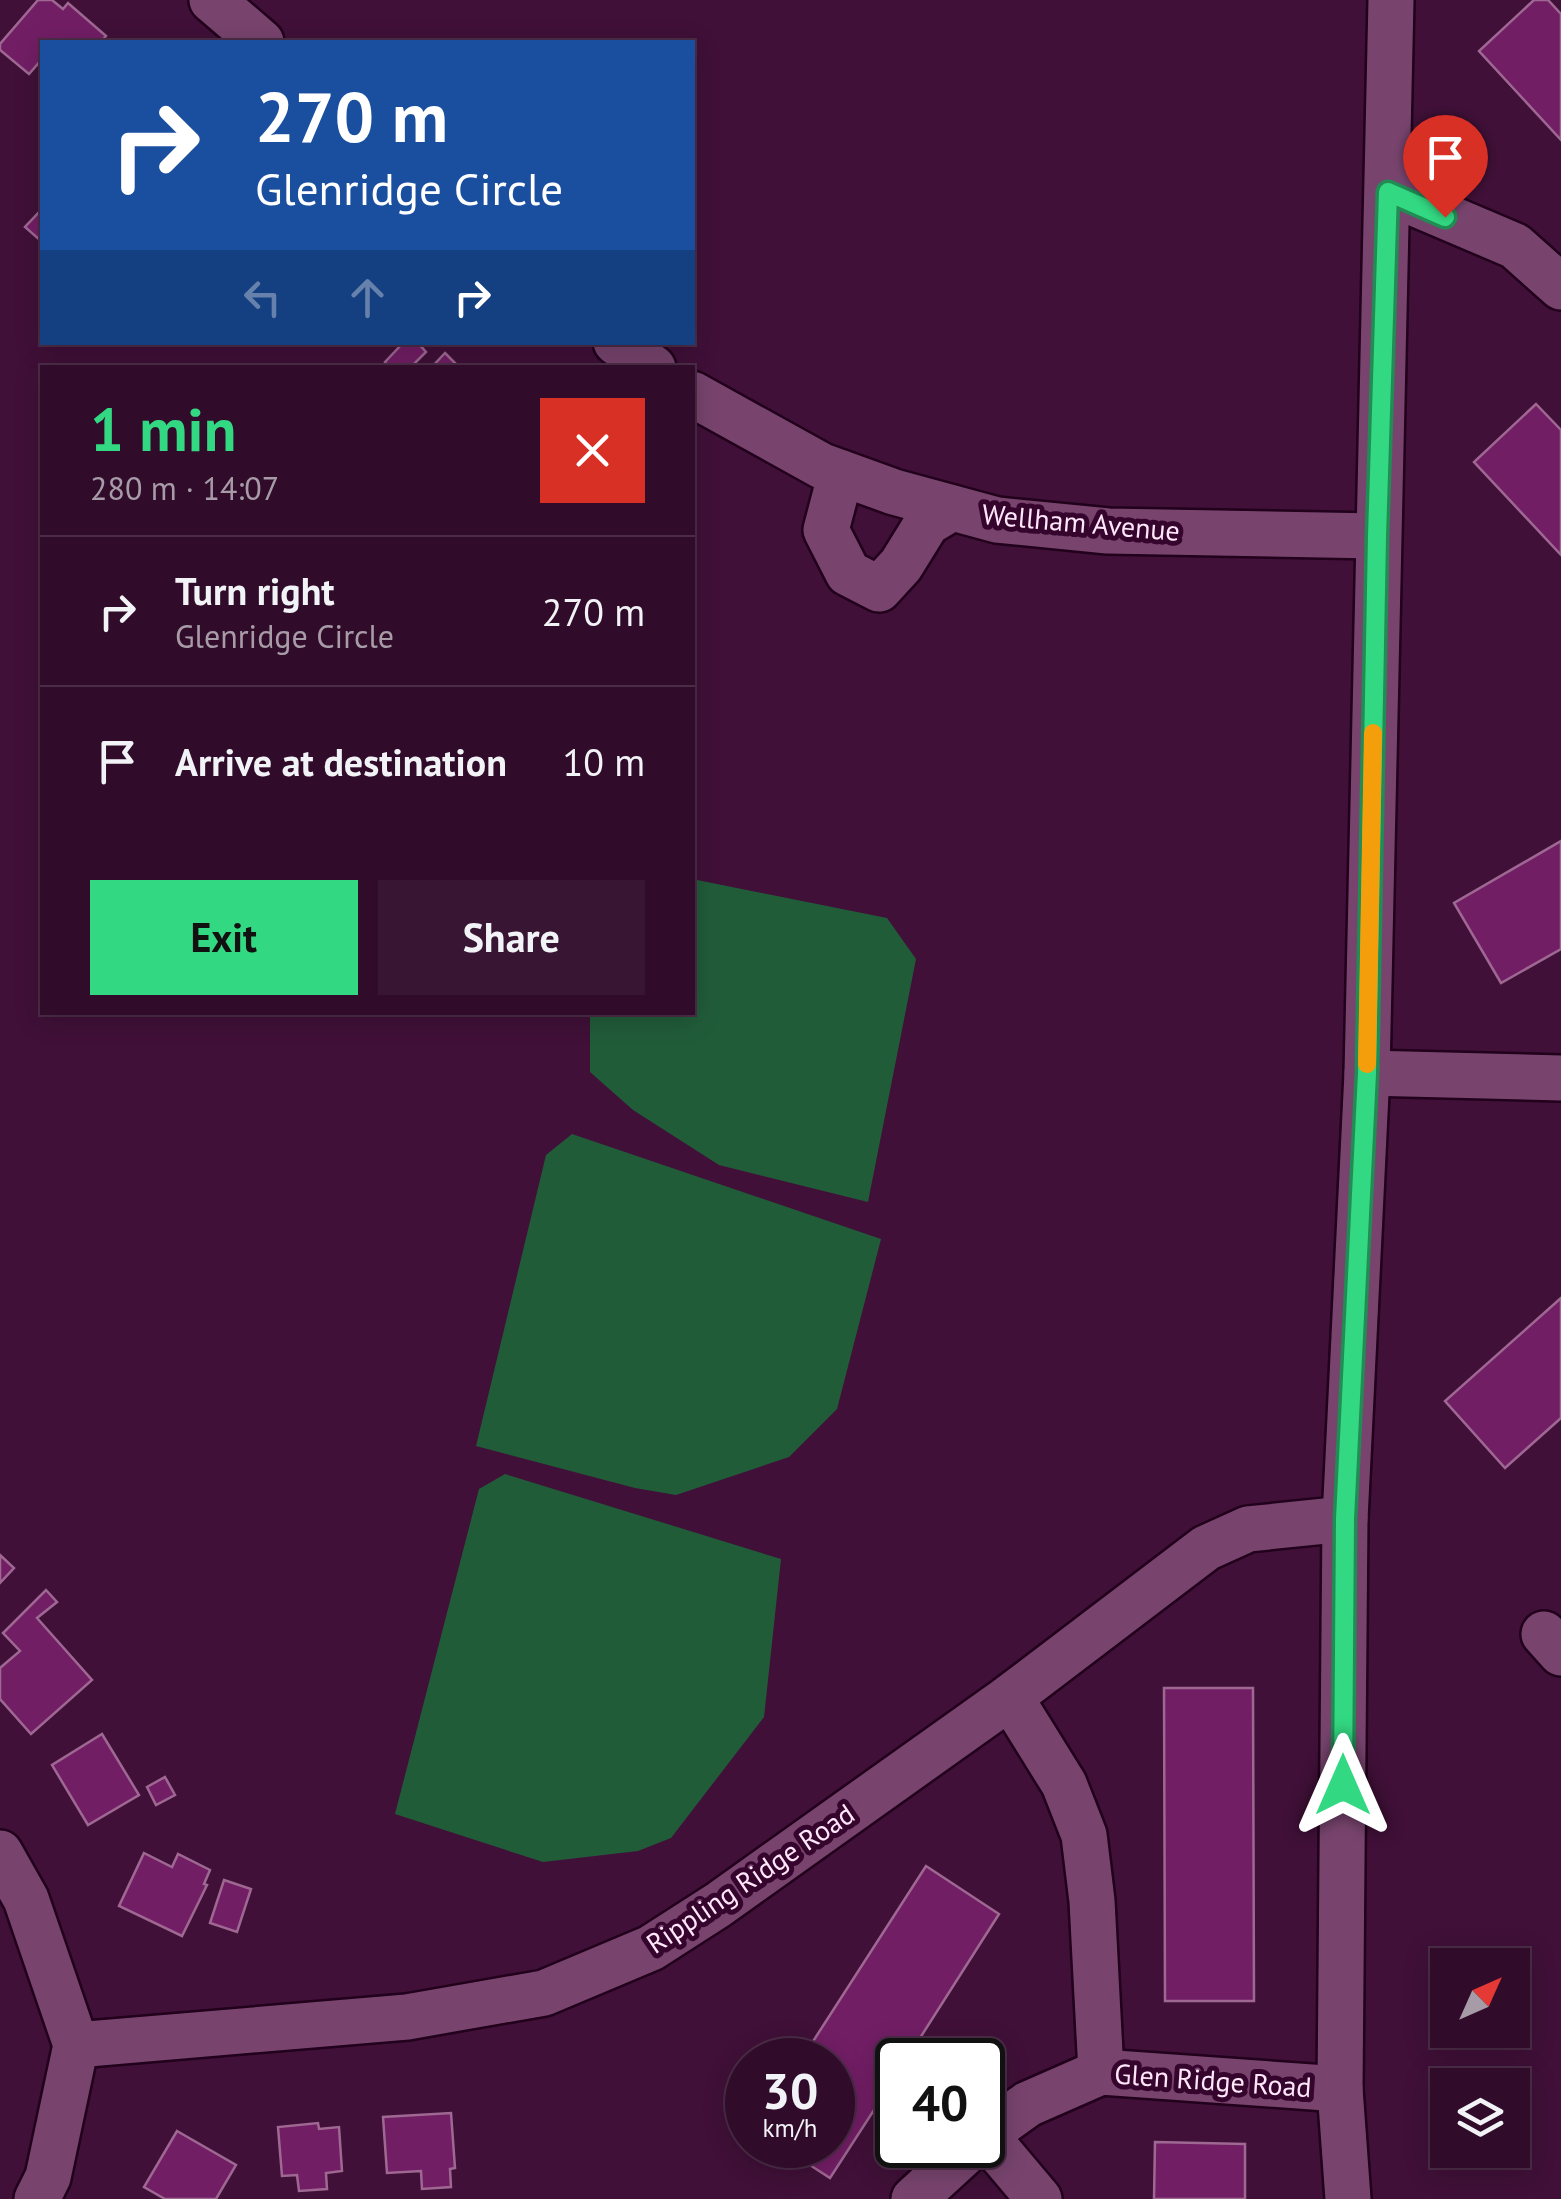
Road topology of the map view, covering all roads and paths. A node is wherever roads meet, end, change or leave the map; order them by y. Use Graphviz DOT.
graph roads {
  1 [pos="212,0"];
  2 [pos="1391,0"];
  3 [pos="259,40"];
  4 [pos="1388,192"];
  5 [pos="1561,287"];
  6 [pos="620,345"];
  7 [pos="649,365"];
  8 [pos="695,396"];
  9 [pos="841,473"];
  10 [pos="952,508"];
  11 [pos="1377,536"];
  12 [pos="1367,1073"];
  13 [pos="1561,1078"];
  14 [pos="1345,1519"];
  15 [pos="1010,1697"];
  16 [pos="0,1853"];
  17 [pos="76,2045"];
  18 [pos="1101,2072"];
  19 [pos="1340,2089"];
  20 [pos="1005,2121"];
  21 [pos="1005,2164"];
  22 [pos="948,2168"];
  23 [pos="37,2199"];
  24 [pos="914,2199"];
  25 [pos="1039,2199"];
  26 [pos="1348,2199"];
  1 -- 3 [label="street"];
  2 -- 4 [label="street"];
  4 -- 5 [label="street"];
  4 -- 11 [label="street"];
  6 -- 7 [label="street"];
  8 -- 9 [label="street, Wellham Avenue"];
  9 -- 10 [label="street, Wellham Avenue"];
  9 -- 10 [label="street"];
  10 -- 11 [label="street, Wellham Avenue"];
  11 -- 12 [label="street"];
  12 -- 13 [label="street"];
  12 -- 14 [label="street"];
  14 -- 15 [label="street, Rippling Ridge Road"];
  14 -- 19 [label="street"];
  15 -- 17 [label="street, Rippling Ridge Road"];
  15 -- 18 [label="street"];
  16 -- 17 [label="street"];
  17 -- 23 [label="street"];
  18 -- 19 [label="street, Glen Ridge Road"];
  18 -- 20 [label="street, Glen Ridge Road"];
  19 -- 26 [label="street"];
  21 -- 25 [label="street"];
  22 -- 24 [label="street, Glen Ridge Road"];
}
